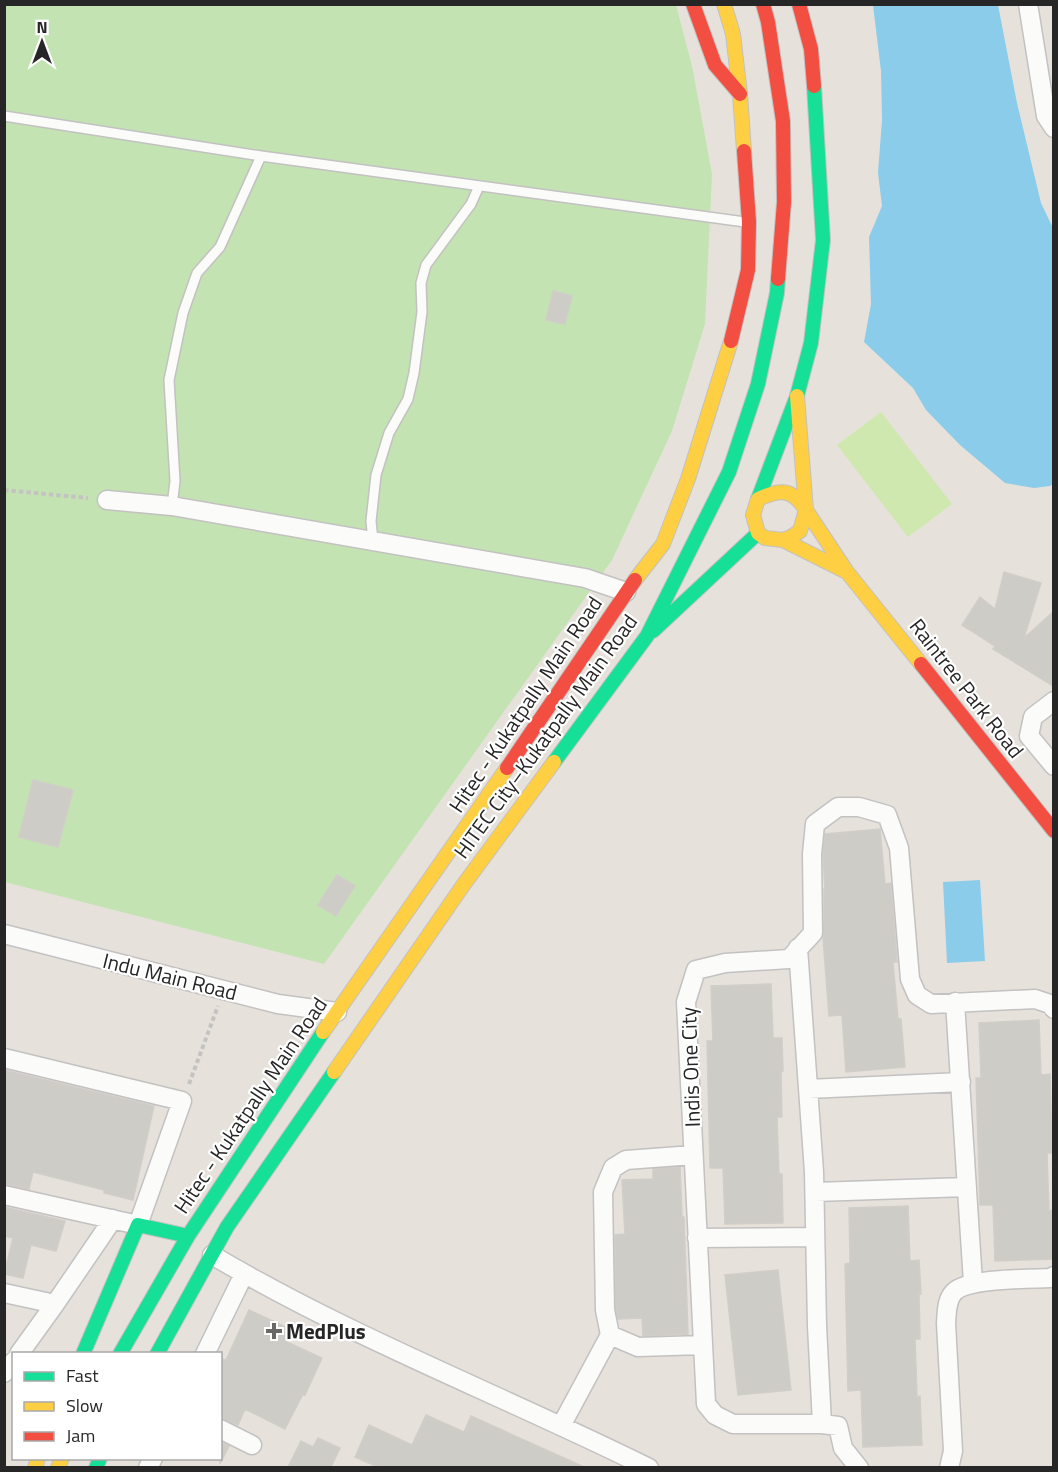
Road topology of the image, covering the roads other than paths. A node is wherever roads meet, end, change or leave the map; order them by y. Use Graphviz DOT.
graph roads {
  1 [pos="693,4"];
  2 [pos="724,4"];
  3 [pos="763,4"];
  4 [pos="799,4"];
  5 [pos="1028,4"];
  6 [pos="740,94"];
  7 [pos="4,116"];
  8 [pos="1051,118"];
  9 [pos="261,156"];
  10 [pos="479,186"];
  11 [pos="749,222"];
  12 [pos="797,396"];
  13 [pos="758,499"];
  14 [pos="107,500"];
  15 [pos="172,506"];
  16 [pos="806,510"];
  17 [pos="758,533"];
  18 [pos="783,540"];
  19 [pos="373,541"];
  20 [pos="847,572"];
  21 [pos="626,592"];
  22 [pos="646,636"];
  23 [pos="1053,701"];
  24 [pos="1053,766"];
  25 [pos="1053,831"];
  26 [pos="4,934"];
  27 [pos="798,948"];
  28 [pos="955,1002"];
  29 [pos="1053,1009"];
  30 [pos="337,1012"];
  31 [pos="4,1058"];
  32 [pos="960,1082"];
  33 [pos="808,1089"];
  34 [pos="693,1155"];
  35 [pos="967,1187"];
  36 [pos="814,1192"];
  37 [pos="4,1195"];
  38 [pos="113,1219"];
  39 [pos="138,1225"];
  40 [pos="188,1236"];
  41 [pos="815,1237"];
  42 [pos="697,1238"];
  43 [pos="212,1255"];
  44 [pos="244,1274"];
  45 [pos="1053,1276"];
  46 [pos="972,1282"];
  47 [pos="4,1293"];
  48 [pos="55,1304"];
  49 [pos="610,1335"];
  50 [pos="703,1345"];
  51 [pos="20,1352"];
  52 [pos="83,1352"];
  53 [pos="121,1352"];
  54 [pos="158,1352"];
  55 [pos="205,1352"];
  56 [pos="822,1424"];
  57 [pos="561,1426"];
  58 [pos="222,1430"];
  59 [pos="252,1445"];
  60 [pos="640,1465"];
  61 [pos="859,1467"];
  62 [pos="949,1467"];
  1 -- 6 [label="main road"];
  2 -- 6 [label="main road, Hitec - Kukatpally Main Road"];
  3 -- 22 [label="main road, HITEC City–Kukatpally Main Road"];
  4 -- 12 [label="main road"];
  5 -- 8 [label="street"];
  6 -- 11 [label="main road, Hitec - Kukatpally Main Road"];
  7 -- 9 [label="lane"];
  9 -- 10 [label="lane"];
  9 -- 15 [label="lane"];
  10 -- 11 [label="lane"];
  10 -- 19 [label="lane"];
  11 -- 21 [label="main road, Hitec - Kukatpally Main Road"];
  12 -- 13 [label="main road"];
  12 -- 16 [label="main road"];
  13 -- 16 [label="main road"];
  13 -- 17 [label="main road"];
  14 -- 15 [label="street"];
  15 -- 19 [label="street"];
  16 -- 18 [label="main road"];
  16 -- 20 [label="main road, Raintree Park Road"];
  17 -- 18 [label="main road"];
  17 -- 22 [label="main road"];
  18 -- 20 [label="main road, Raintree Park Road"];
  19 -- 21 [label="street"];
  20 -- 25 [label="main road, Raintree Park Road"];
  21 -- 30 [label="main road, Hitec - Kukatpally Main Road"];
  22 -- 43 [label="main road, HITEC City–Kukatpally Main Road"];
  23 -- 24 [label="street"];
  26 -- 30 [label="street, Indu Main Road"];
  27 -- 28 [label="street"];
  27 -- 33 [label="street"];
  27 -- 34 [label="street, Indis One City"];
  28 -- 29 [label="street"];
  28 -- 32 [label="street"];
  30 -- 40 [label="main road, Hitec - Kukatpally Main Road"];
  31 -- 39 [label="street"];
  32 -- 33 [label="street"];
  32 -- 35 [label="street"];
  33 -- 36 [label="street"];
  34 -- 42 [label="street, Indis One City"];
  34 -- 49 [label="street"];
  35 -- 36 [label="street"];
  35 -- 46 [label="street"];
  36 -- 41 [label="street"];
  37 -- 38 [label="street"];
  38 -- 39 [label="street"];
  38 -- 48 [label="street"];
  39 -- 40 [label="main road"];
  39 -- 52 [label="main road"];
  40 -- 53 [label="main road, Hitec - Kukatpally Main Road"];
  41 -- 42 [label="street"];
  41 -- 56 [label="street"];
  42 -- 50 [label="street, Indis One City"];
  43 -- 44 [label="street"];
  43 -- 54 [label="main road, HITEC City–Kukatpally Main Road"];
  44 -- 55 [label="street"];
  44 -- 57 [label="street"];
  45 -- 46 [label="street"];
  46 -- 62 [label="street"];
  47 -- 48 [label="street"];
  48 -- 51 [label="street"];
  49 -- 50 [label="street"];
  49 -- 57 [label="street"];
  50 -- 56 [label="street, Indis One City"];
  56 -- 61 [label="street"];
  57 -- 60 [label="street"];
  58 -- 59 [label="street"];
}
